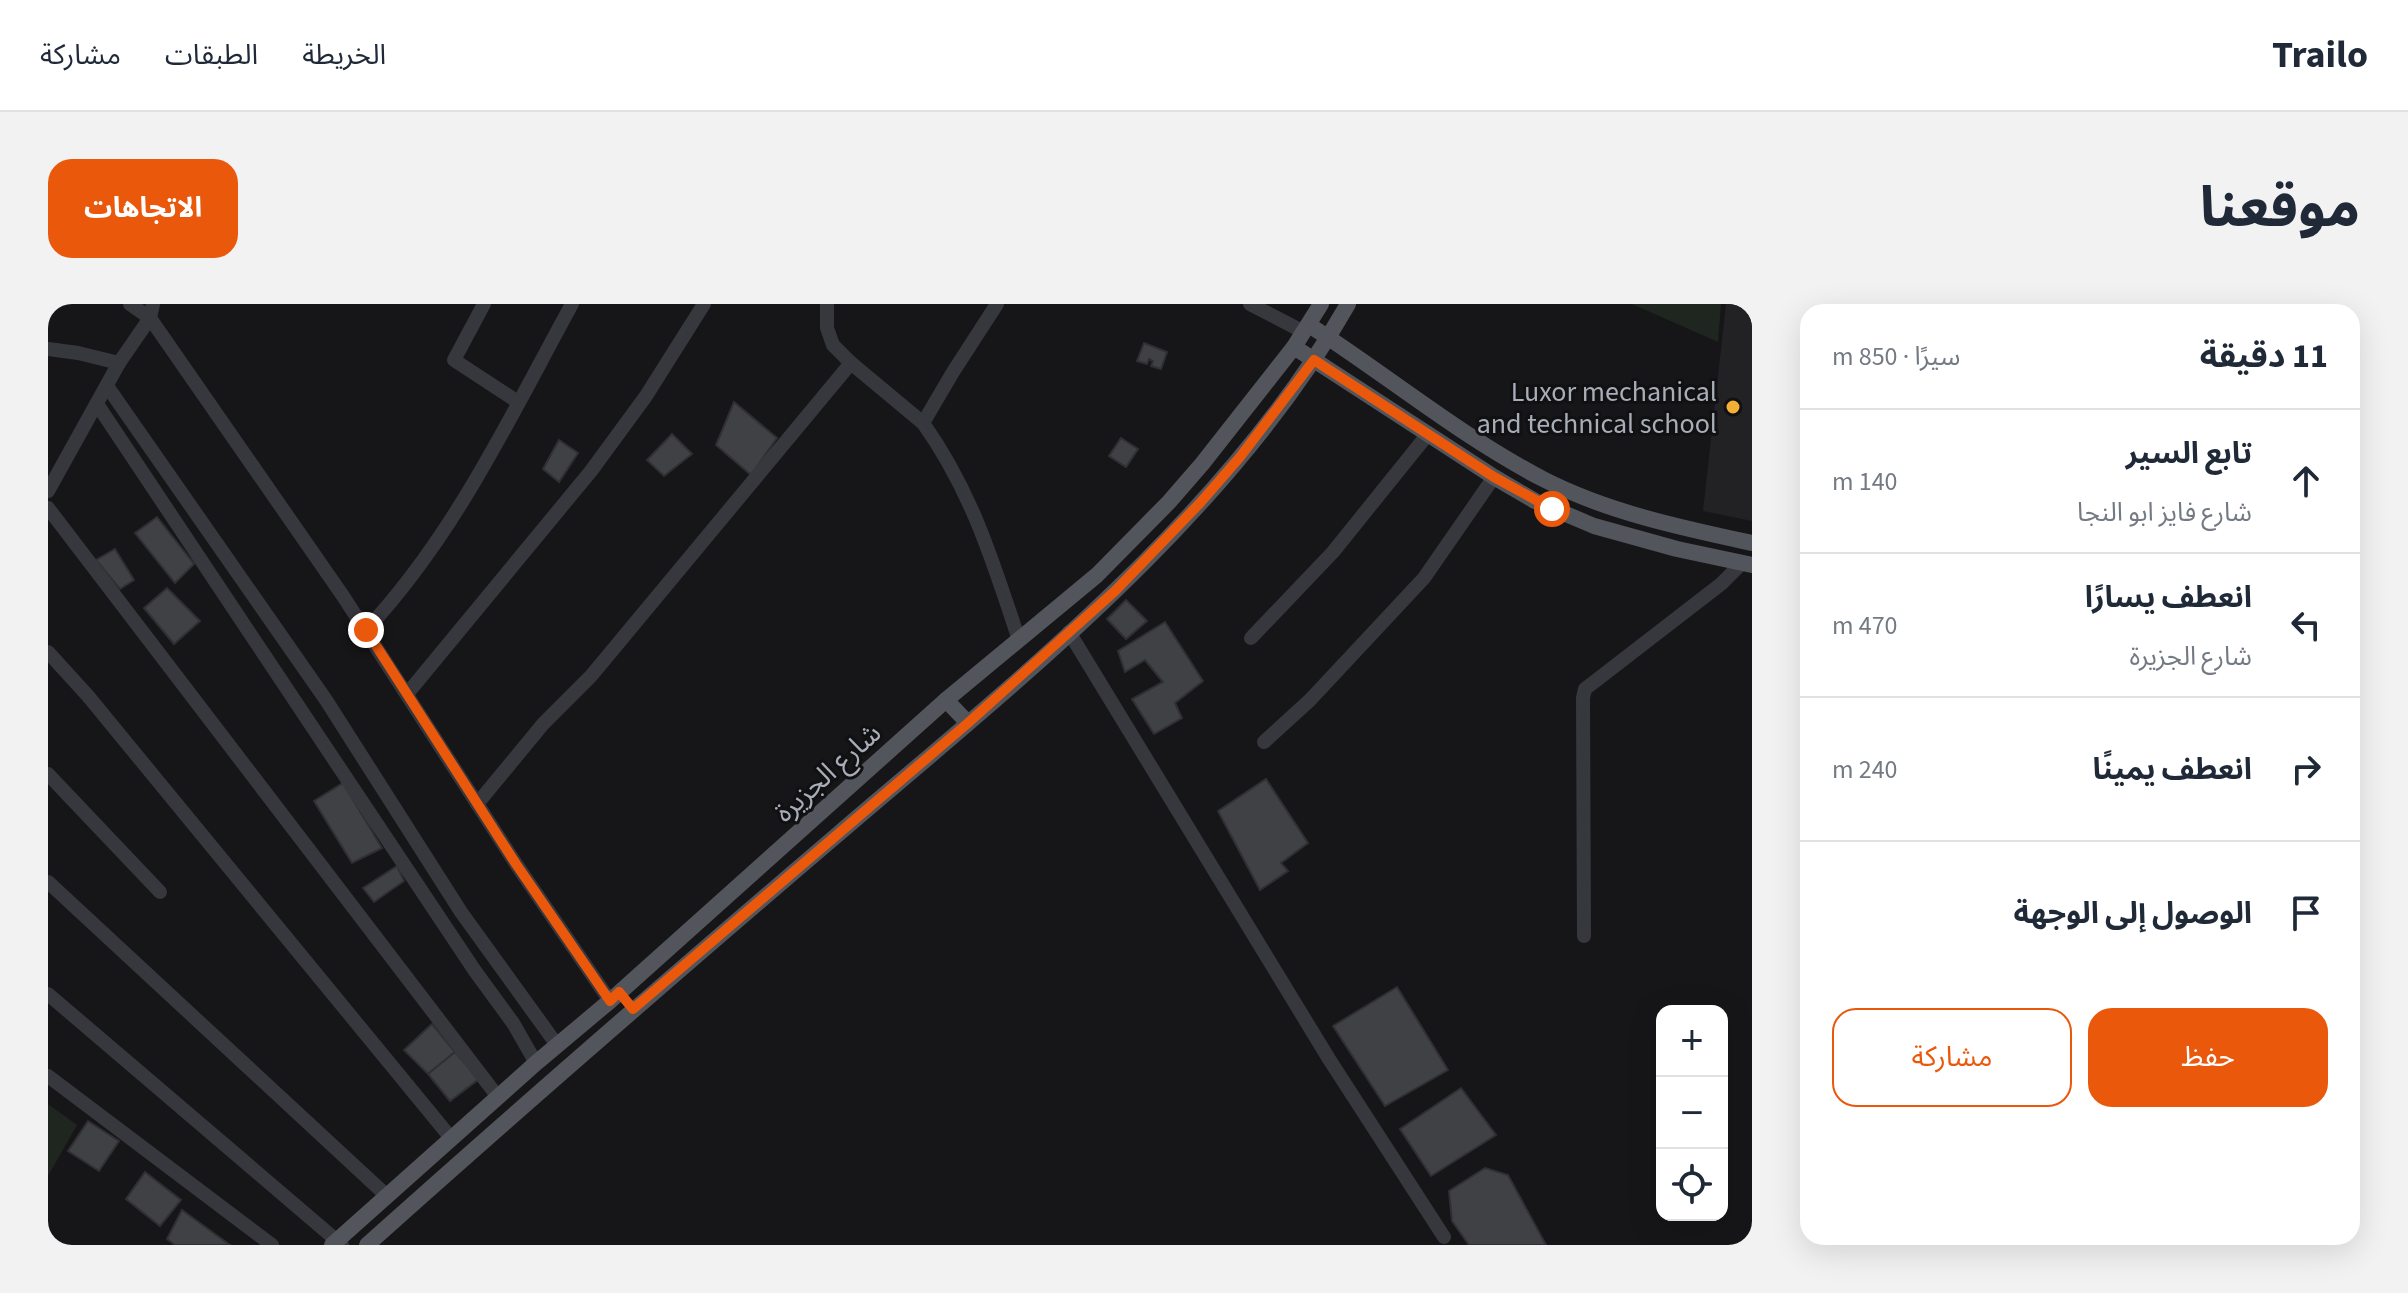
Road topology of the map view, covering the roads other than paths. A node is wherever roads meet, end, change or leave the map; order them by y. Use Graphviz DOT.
graph roads {
  1 [pos="130,304"];
  2 [pos="484,304"];
  3 [pos="572,304"];
  4 [pos="704,304"];
  5 [pos="827,304"];
  6 [pos="997,304"];
  7 [pos="1250,304"];
  8 [pos="1321,304"];
  9 [pos="1348,304"];
  10 [pos="152,311"];
  11 [pos="1306,328"];
  12 [pos="1329,338"];
  13 [pos="1294,347"];
  14 [pos="48,349"];
  15 [pos="1314,360"];
  16 [pos="119,363"];
  17 [pos="851,363"];
  18 [pos="107,386"];
  19 [pos="518,402"];
  20 [pos="97,404"];
  21 [pos="923,423"];
  22 [pos="1428,434"];
  23 [pos="1494,477"];
  24 [pos="48,491"];
  25 [pos="48,508"];
  26 [pos="1682,528"];
  27 [pos="1752,543"];
  28 [pos="1677,549"];
  29 [pos="1747,564"];
  30 [pos="366,630"];
  31 [pos="1069,632"];
  32 [pos="1251,638"];
  33 [pos="1019,640"];
  34 [pos="48,652"];
  35 [pos="407,694"];
  36 [pos="946,700"];
  37 [pos="968,723"];
  38 [pos="1264,742"];
  39 [pos="48,774"];
  40 [pos="477,804"];
  41 [pos="48,882"];
  42 [pos="160,892"];
  43 [pos="1584,936"];
  44 [pos="48,994"];
  45 [pos="611,1000"];
  46 [pos="633,1009"];
  47 [pos="616,1023"];
  48 [pos="557,1045"];
  49 [pos="536,1063"];
  50 [pos="48,1076"];
  51 [pos="498,1097"];
  52 [pos="451,1138"];
  53 [pos="387,1196"];
  54 [pos="1444,1237"];
  55 [pos="337,1243"];
  56 [pos="272,1245"];
  57 [pos="367,1245"];
  1 -- 10 [label="street"];
  2 -- 19 [label="street"];
  3 -- 19 [label="street"];
  4 -- 35 [label="street"];
  5 -- 17 [label="street"];
  6 -- 21 [label="street"];
  7 -- 11 [label="street"];
  8 -- 11 [label="main road, شارع الجزيرة"];
  9 -- 12 [label="main road, شارع الجزيرة"];
  10 -- 16 [label="street"];
  10 -- 30 [label="street"];
  11 -- 12 [label="main road"];
  11 -- 13 [label="main road, شارع الجزيرة"];
  12 -- 15 [label="main road, شارع الجزيرة"];
  12 -- 26 [label="main road"];
  13 -- 15 [label="main road"];
  13 -- 33 [label="main road, شارع الجزيرة"];
  14 -- 16 [label="street"];
  15 -- 22 [label="main road"];
  15 -- 31 [label="main road, شارع الجزيرة"];
  16 -- 18 [label="street"];
  17 -- 21 [label="street"];
  17 -- 40 [label="street"];
  18 -- 20 [label="street"];
  18 -- 48 [label="street"];
  19 -- 30 [label="street"];
  20 -- 24 [label="street"];
  20 -- 49 [label="street"];
  21 -- 33 [label="street"];
  22 -- 23 [label="main road"];
  22 -- 32 [label="street"];
  23 -- 28 [label="main road"];
  23 -- 38 [label="street"];
  25 -- 51 [label="street"];
  26 -- 27 [label="main road"];
  26 -- 28 [label="main road"];
  28 -- 29 [label="main road"];
  29 -- 43 [label="street"];
  30 -- 35 [label="street"];
  31 -- 37 [label="main road, شارع الجزيرة"];
  31 -- 54 [label="street"];
  33 -- 36 [label="main road, شارع الجزيرة"];
  34 -- 52 [label="street"];
  35 -- 40 [label="street"];
  36 -- 37 [label="main road"];
  36 -- 45 [label="main road, شارع الجزيرة"];
  37 -- 46 [label="main road, شارع الجزيرة"];
  39 -- 42 [label="street"];
  40 -- 45 [label="street"];
  41 -- 53 [label="street"];
  44 -- 55 [label="street"];
  45 -- 46 [label="main road"];
  45 -- 47 [label="main road"];
  45 -- 48 [label="main road, شارع الجزيرة"];
  46 -- 47 [label="main road, شارع الجزيرة"];
  47 -- 57 [label="main road, شارع الجزيرة"];
  48 -- 49 [label="main road, شارع الجزيرة"];
  49 -- 51 [label="main road, شارع الجزيرة"];
  50 -- 56 [label="street"];
  51 -- 52 [label="main road, شارع الجزيرة"];
  52 -- 53 [label="main road, شارع الجزيرة"];
  53 -- 55 [label="main road, شارع الجزيرة"];
}
